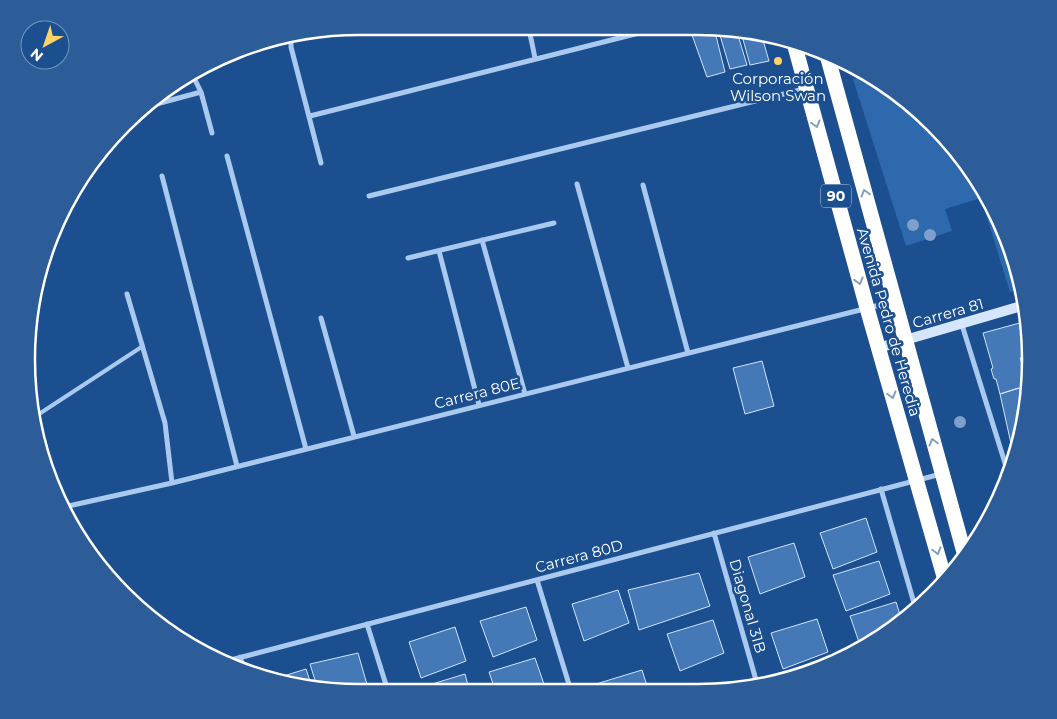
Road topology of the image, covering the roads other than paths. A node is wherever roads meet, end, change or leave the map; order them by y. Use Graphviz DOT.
graph roads {
  1 [pos="530,35"];
  2 [pos="630,35"];
  3 [pos="291,42"];
  4 [pos="796,50"];
  5 [pos="535,58"];
  6 [pos="829,63"];
  7 [pos="195,80"];
  8 [pos="807,88"];
  9 [pos="201,92"];
  10 [pos="161,103"];
  11 [pos="310,116"];
  12 [pos="212,133"];
  13 [pos="227,156"];
  14 [pos="321,163"];
  15 [pos="162,176"];
  16 [pos="577,184"];
  17 [pos="643,185"];
  18 [pos="369,196"];
  19 [pos="554,223"];
  20 [pos="482,240"];
  21 [pos="439,251"];
  22 [pos="408,258"];
  23 [pos="128,294"];
  24 [pos="895,301"];
  25 [pos="1018,307"];
  26 [pos="867,308"];
  27 [pos="321,318"];
  28 [pos="962,325"];
  29 [pos="905,341"];
  30 [pos="143,346"];
  31 [pos="878,348"];
  32 [pos="688,353"];
  33 [pos="628,368"];
  34 [pos="526,394"];
  35 [pos="479,405"];
  36 [pos="39,414"];
  37 [pos="354,436"];
  38 [pos="306,449"];
  39 [pos="1006,462"];
  40 [pos="237,466"];
  41 [pos="941,474"];
  42 [pos="916,480"];
  43 [pos="172,482"];
  44 [pos="881,489"];
  45 [pos="69,506"];
  46 [pos="714,533"];
  47 [pos="962,547"];
  48 [pos="942,571"];
  49 [pos="537,580"];
  50 [pos="913,601"];
  51 [pos="367,624"];
  52 [pos="240,657"];
  53 [pos="234,659"];
  54 [pos="242,662"];
  55 [pos="756,679"];
  56 [pos="386,684"];
  57 [pos="569,684"];
  1 -- 5 [label="street"];
  2 -- 5 [label="street"];
  3 -- 11 [label="street"];
  4 -- 8 [label="highway, Avenida Pedro de Heredia / 90"];
  5 -- 11 [label="street"];
  24 -- 6 [label="highway, Avenida Pedro de Heredia / 90, one-way"];
  7 -- 9 [label="street"];
  8 -- 18 [label="street"];
  8 -- 26 [label="highway, Avenida Pedro de Heredia / 90, one-way"];
  9 -- 10 [label="street"];
  9 -- 12 [label="street"];
  11 -- 14 [label="street"];
  13 -- 38 [label="street"];
  15 -- 40 [label="street"];
  16 -- 33 [label="street"];
  17 -- 32 [label="street"];
  19 -- 20 [label="street"];
  20 -- 21 [label="street"];
  20 -- 34 [label="street"];
  21 -- 22 [label="street"];
  21 -- 35 [label="street"];
  23 -- 30 [label="street"];
  24 -- 26 [label="street, Carrera 80E"];
  24 -- 29 [label="highway, Avenida Pedro de Heredia / 90"];
  25 -- 28 [label="street, Carrera 81"];
  26 -- 31 [label="highway, Avenida Pedro de Heredia / 90"];
  26 -- 32 [label="street, Carrera 80E"];
  27 -- 37 [label="street"];
  28 -- 29 [label="street, Carrera 81"];
  28 -- 39 [label="street"];
  29 -- 31 [label="street, Carrera 81"];
  41 -- 29 [label="highway, Avenida Pedro de Heredia / 90, one-way"];
  30 -- 36 [label="lane"];
  30 -- 43 [label="street"];
  31 -- 42 [label="highway, Avenida Pedro de Heredia / 90, one-way"];
  32 -- 33 [label="street, Carrera 80E"];
  33 -- 34 [label="street, Carrera 80E"];
  34 -- 35 [label="street, Carrera 80E"];
  35 -- 37 [label="street, Carrera 80E"];
  37 -- 38 [label="street, Carrera 80E"];
  38 -- 40 [label="street, Carrera 80E"];
  40 -- 43 [label="street, Carrera 80E"];
  41 -- 42 [label="street, Carrera 80D"];
  41 -- 47 [label="highway, Avenida Pedro de Heredia / 90"];
  42 -- 44 [label="street, Carrera 80D"];
  42 -- 48 [label="highway, Avenida Pedro de Heredia / 90, one-way"];
  43 -- 45 [label="street, Carrera 80E"];
  44 -- 46 [label="street, Carrera 80D"];
  44 -- 50 [label="street"];
  46 -- 49 [label="street, Carrera 80D"];
  46 -- 55 [label="street, Diagonal 31B"];
  49 -- 51 [label="street, Carrera 80D"];
  49 -- 57 [label="street"];
  51 -- 52 [label="street, Carrera 80D"];
  51 -- 56 [label="street"];
  52 -- 53 [label="street, Carrera 80D"];
  52 -- 54 [label="street"];
}
